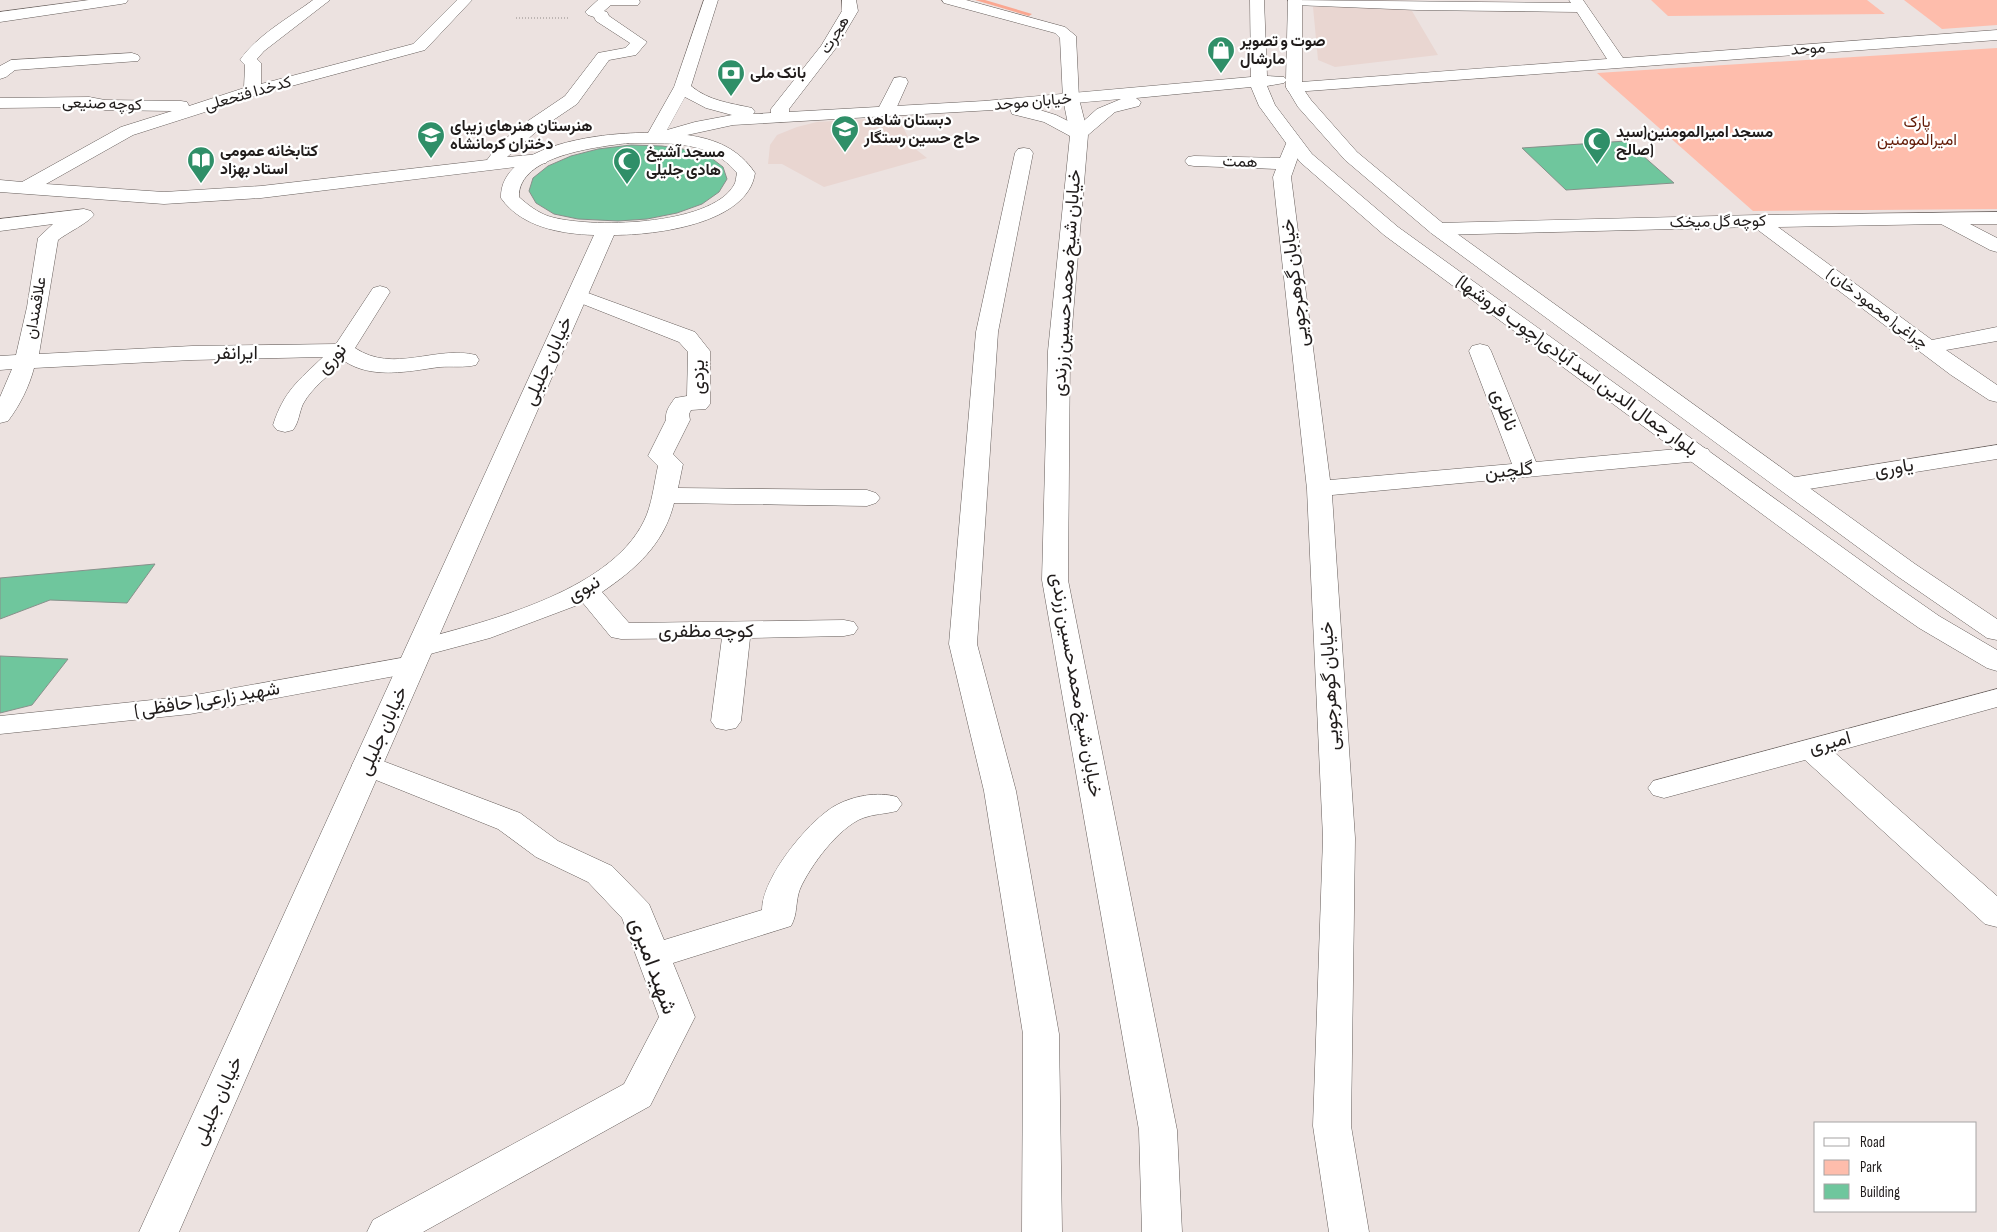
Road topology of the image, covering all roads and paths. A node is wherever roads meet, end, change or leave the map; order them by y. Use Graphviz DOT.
graph roads {
  1 [pos="33,0"];
  2 [pos="121,0"];
  3 [pos="323,0"];
  4 [pos="465,0"];
  5 [pos="473,0"];
  6 [pos="608,0"];
  7 [pos="711,0"];
  8 [pos="849,0"];
  9 [pos="949,0"];
  10 [pos="1257,0"];
  11 [pos="1295,0"];
  12 [pos="633,2"];
  13 [pos="1579,4"];
  14 [pos="0,17"];
  15 [pos="516,18"];
  16 [pos="601,18"];
  17 [pos="1997,35"];
  18 [pos="132,58"];
  19 [pos="1618,63"];
  20 [pos="0,74"];
  21 [pos="900,82"];
  22 [pos="1294,83"];
  23 [pos="1259,85"];
  24 [pos="682,86"];
  25 [pos="252,91"];
  26 [pos="1071,99"];
  27 [pos="204,106"];
  28 [pos="984,106"];
  29 [pos="3,107"];
  30 [pos="886,111"];
  31 [pos="780,117"];
  32 [pos="1079,134"];
  33 [pos="657,138"];
  34 [pos="1024,153"];
  35 [pos="1290,154"];
  36 [pos="540,159"];
  37 [pos="1194,161"];
  38 [pos="492,165"];
  39 [pos="0,186"];
  40 [pos="25,188"];
  41 [pos="164,198"];
  42 [pos="0,205"];
  43 [pos="84,215"];
  44 [pos="1997,218"];
  45 [pos="1945,219"];
  46 [pos="1758,221"];
  47 [pos="0,225"];
  48 [pos="1438,229"];
  49 [pos="606,230"];
  50 [pos="1997,246"];
  51 [pos="380,292"];
  52 [pos="577,295"];
  53 [pos="1997,334"];
  54 [pos="1928,347"];
  55 [pos="343,350"];
  56 [pos="1480,351"];
  57 [pos="468,360"];
  58 [pos="27,361"];
  59 [pos="0,363"];
  60 [pos="1997,395"];
  61 [pos="0,416"];
  62 [pos="285,425"];
  63 [pos="1997,452"];
  64 [pos="1699,454"];
  65 [pos="660,456"];
  66 [pos="1527,470"];
  67 [pos="1790,485"];
  68 [pos="1319,489"];
  69 [pos="664,495"];
  70 [pos="867,498"];
  71 [pos="586,590"];
  72 [pos="844,628"];
  73 [pos="737,630"];
  74 [pos="1997,632"];
  75 [pos="416,656"];
  76 [pos="1997,662"];
  77 [pos="1997,698"];
  78 [pos="726,721"];
  79 [pos="0,725"];
  80 [pos="1811,748"];
  81 [pos="367,765"];
  82 [pos="1664,788"];
  83 [pos="886,804"];
  84 [pos="1997,915"];
  85 [pos="654,956"];
  86 [pos="159,1232"];
  87 [pos="387,1232"];
  88 [pos="1042,1232"];
  89 [pos="1162,1232"];
  90 [pos="1349,1232"];
  1 -- 14 [label="street"];
  2 -- 14 [label="street"];
  3 -- 25 [label="street"];
  4 -- 5 [label="street"];
  4 -- 25 [label="street, کدخدا فتحعلی"];
  6 -- 12 [label="street"];
  6 -- 16 [label="street"];
  7 -- 24 [label="street"];
  8 -- 31 [label="street, هجرت"];
  9 -- 26 [label="street, خیابان شیخ محمدحسین زرندی"];
  10 -- 23 [label="street, بلوار جمال الدین اسد آبادی(چوب فروشها)"];
  11 -- 13 [label="street"];
  11 -- 22 [label="street"];
  13 -- 19 [label="street"];
  15 -- 16 [label="path"];
  16 -- 38 [label="street"];
  17 -- 19 [label="street, موحد"];
  18 -- 20 [label="street"];
  19 -- 22 [label="street, موحد"];
  21 -- 30 [label="street"];
  22 -- 23 [label="street, موحد"];
  22 -- 48 [label="street, بلوار جمال الدین اسد آبادی(چوب فروشها)"];
  23 -- 26 [label="street, خیابان موحد"];
  23 -- 32 [label="street"];
  23 -- 35 [label="street, بلوار جمال الدین اسد آبادی(چوب فروشها)"];
  24 -- 31 [label="street"];
  24 -- 33 [label="street"];
  25 -- 27 [label="street, کدخدا فتحعلی"];
  26 -- 28 [label="street, خیابان موحد"];
  26 -- 32 [label="street, خیابان شیخ محمدحسین زرندی"];
  27 -- 29 [label="street, کوچه صنیعی"];
  27 -- 40 [label="street, کدخدا فتحعلی"];
  28 -- 30 [label="street, خیابان موحد"];
  28 -- 32 [label="street"];
  30 -- 31 [label="street, خیابان موحد"];
  31 -- 33 [label="street, خیابان موحد"];
  32 -- 89 [label="street, خیابان شیخ محمدحسین زرندی"];
  33 -- 36 [label="street"];
  33 -- 49 [label="street"];
  34 -- 88 [label="street"];
  35 -- 37 [label="street, همت"];
  35 -- 64 [label="street, بلوار جمال الدین اسد آبادی(چوب فروشها)"];
  35 -- 68 [label="street, خیابان گوهرجویی"];
  36 -- 38 [label="street"];
  36 -- 49 [label="street"];
  38 -- 41 [label="street"];
  39 -- 40 [label="street"];
  40 -- 41 [label="street"];
  40 -- 42 [label="street, کدخدا فتحعلی"];
  41 -- 43 [label="street"];
  43 -- 47 [label="street"];
  43 -- 58 [label="street, علاقمندان"];
  44 -- 45 [label="street, کوچه گل میخک"];
  45 -- 46 [label="street, کوچه گل میخک"];
  45 -- 50 [label="street"];
  46 -- 48 [label="street, کوچه گل میخک"];
  46 -- 54 [label="street, چراغی( محمود خان )"];
  48 -- 67 [label="street, بلوار جمال الدین اسد آبادی(چوب فروشها)"];
  49 -- 52 [label="street, خیابان جلیلی"];
  51 -- 55 [label="street, نوری"];
  52 -- 65 [label="street, یزدی"];
  52 -- 75 [label="street, خیابان جلیلی"];
  53 -- 54 [label="street"];
  54 -- 60 [label="street, چراغی( محمود خان )"];
  55 -- 57 [label="street"];
  55 -- 58 [label="street, ایرانفر"];
  55 -- 62 [label="street, نوری"];
  56 -- 66 [label="street, ناظری"];
  58 -- 59 [label="street, ایرانفر"];
  58 -- 61 [label="street, علاقمندان"];
  63 -- 67 [label="street, یاوری"];
  64 -- 66 [label="street, گلچین"];
  64 -- 76 [label="street, بلوار جمال الدین اسد آبادی(چوب فروشها)"];
  65 -- 69 [label="street, نبوی"];
  66 -- 68 [label="street, گلچین"];
  67 -- 74 [label="street, بلوار جمال الدین اسد آبادی(چوب فروشها)"];
  68 -- 90 [label="street, خیابان گوهرجویی"];
  69 -- 70 [label="street"];
  69 -- 71 [label="street, نبوی"];
  71 -- 73 [label="street, کوچه مظفری"];
  71 -- 75 [label="street, نبوی"];
  72 -- 73 [label="street, کوچه مظفری"];
  73 -- 78 [label="street"];
  75 -- 79 [label="street, شهید زارعی( حافظی )"];
  75 -- 81 [label="street, خیابان جلیلی"];
  77 -- 80 [label="street, امیری"];
  80 -- 82 [label="street, امیری"];
  80 -- 84 [label="street"];
  81 -- 85 [label="street, شهید امیری"];
  81 -- 86 [label="street, خیابان جلیلی"];
  83 -- 85 [label="street"];
  85 -- 87 [label="street, شهید امیری"];
}
